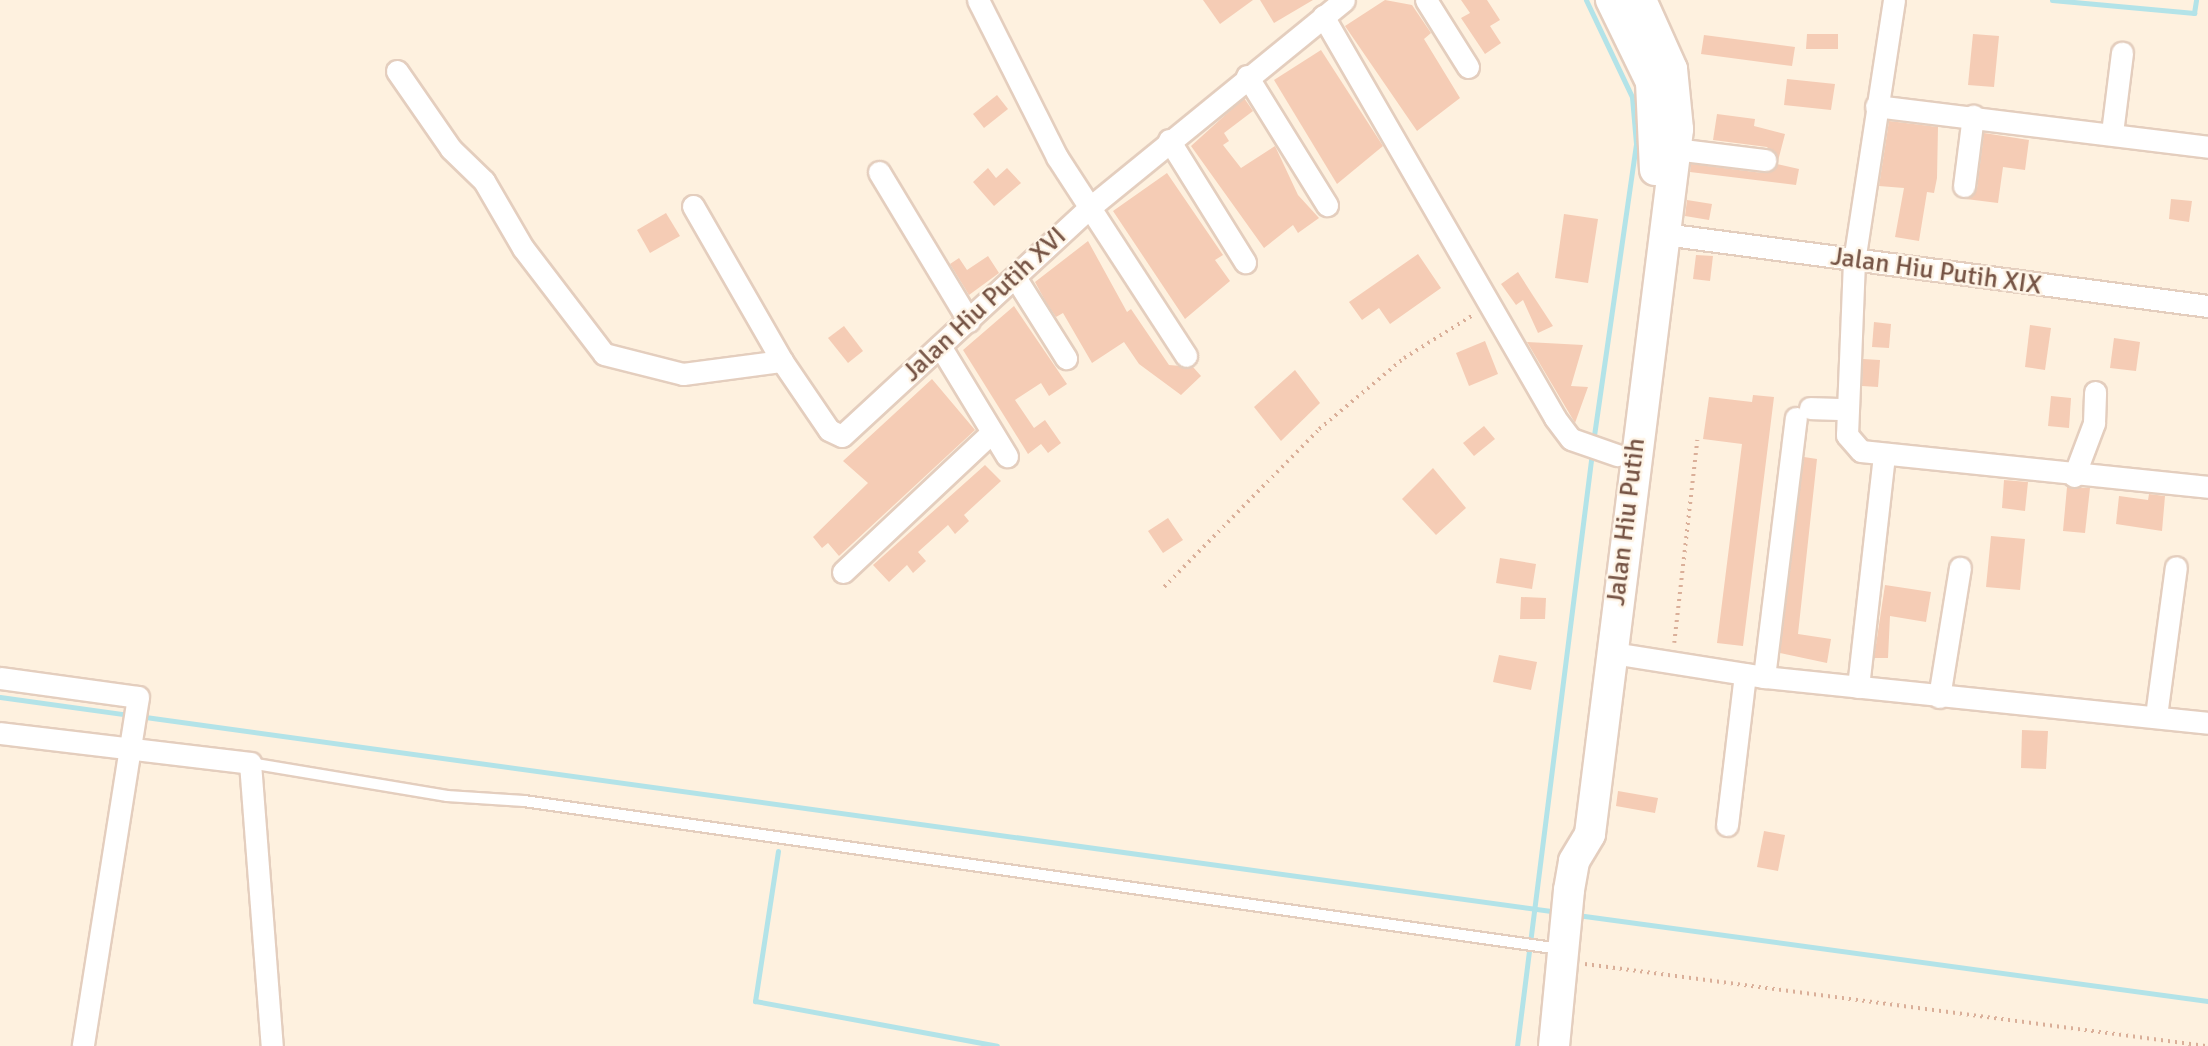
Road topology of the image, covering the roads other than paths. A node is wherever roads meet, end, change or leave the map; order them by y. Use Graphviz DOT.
graph roads {
  1 [pos="978,0"];
  2 [pos="1344,0"];
  3 [pos="1426,0"];
  4 [pos="1611,0"];
  5 [pos="1641,0"];
  6 [pos="1894,0"];
  7 [pos="1323,16"];
  8 [pos="2122,53"];
  9 [pos="1468,67"];
  10 [pos="397,71"];
  11 [pos="1247,76"];
  12 [pos="1876,106"];
  13 [pos="1973,116"];
  14 [pos="2112,133"];
  15 [pos="1169,140"];
  16 [pos="2208,147"];
  17 [pos="1675,149"];
  18 [pos="1765,160"];
  19 [pos="879,172"];
  20 [pos="1964,186"];
  21 [pos="1327,205"];
  22 [pos="693,206"];
  23 [pos="1088,209"];
  24 [pos="1664,234"];
  25 [pos="1245,261"];
  26 [pos="1854,261"];
  27 [pos="1014,277"];
  28 [pos="2208,306"];
  29 [pos="968,321"];
  30 [pos="1641,337"];
  31 [pos="940,346"];
  32 [pos="1185,356"];
  33 [pos="1066,358"];
  34 [pos="782,361"];
  35 [pos="2095,392"];
  36 [pos="1844,409"];
  37 [pos="992,432"];
  38 [pos="1884,454"];
  39 [pos="1617,455"];
  40 [pos="1007,456"];
  41 [pos="2074,476"];
  42 [pos="2208,487"];
  43 [pos="2176,567"];
  44 [pos="1960,568"];
  45 [pos="843,572"];
  46 [pos="1613,653"];
  47 [pos="1754,676"];
  48 [pos="0,678"];
  49 [pos="1858,687"];
  50 [pos="1939,697"];
  51 [pos="2156,716"];
  52 [pos="2208,723"];
  53 [pos="0,733"];
  54 [pos="130,751"];
  55 [pos="250,763"];
  56 [pos="1727,825"];
  57 [pos="1574,861"];
  58 [pos="1563,951"];
  59 [pos="83,1046"];
  60 [pos="272,1046"];
  61 [pos="1554,1046"];
  1 -- 23 [label="street"];
  2 -- 7 [label="street, Jalan Hiu Putih XVI"];
  3 -- 9 [label="street"];
  4 -- 30 [label="street"];
  5 -- 17 [label="street, Jalan Hiu Putih"];
  6 -- 12 [label="street"];
  7 -- 11 [label="street, Jalan Hiu Putih XVI"];
  7 -- 39 [label="street"];
  8 -- 14 [label="street"];
  10 -- 34 [label="street"];
  11 -- 15 [label="street, Jalan Hiu Putih XVI"];
  11 -- 21 [label="street"];
  12 -- 13 [label="street"];
  12 -- 26 [label="street"];
  13 -- 14 [label="street"];
  13 -- 20 [label="street"];
  14 -- 16 [label="street"];
  15 -- 23 [label="street, Jalan Hiu Putih XVI"];
  15 -- 25 [label="street"];
  17 -- 18 [label="street"];
  17 -- 24 [label="street, Jalan Hiu Putih"];
  19 -- 29 [label="street"];
  22 -- 34 [label="street, Jalan Hiu Putih XVI"];
  23 -- 27 [label="street, Jalan Hiu Putih XVI"];
  23 -- 32 [label="street"];
  24 -- 26 [label="street, Jalan Hiu Putih XIX"];
  24 -- 30 [label="street, Jalan Hiu Putih"];
  26 -- 28 [label="street, Jalan Hiu Putih XIX"];
  26 -- 36 [label="street"];
  27 -- 29 [label="street, Jalan Hiu Putih XVI"];
  27 -- 33 [label="street"];
  29 -- 31 [label="street, Jalan Hiu Putih XVI"];
  30 -- 39 [label="street"];
  30 -- 46 [label="street, Jalan Hiu Putih"];
  31 -- 34 [label="street, Jalan Hiu Putih XVI"];
  31 -- 37 [label="street"];
  35 -- 41 [label="street"];
  36 -- 38 [label="street"];
  36 -- 47 [label="street"];
  37 -- 40 [label="street"];
  37 -- 45 [label="street"];
  38 -- 41 [label="street"];
  38 -- 49 [label="street"];
  39 -- 57 [label="street"];
  41 -- 42 [label="street"];
  43 -- 51 [label="street"];
  44 -- 50 [label="street"];
  46 -- 47 [label="street"];
  46 -- 57 [label="street, Jalan Hiu Putih"];
  47 -- 49 [label="street"];
  47 -- 56 [label="street"];
  48 -- 54 [label="street"];
  49 -- 50 [label="street"];
  50 -- 51 [label="street"];
  51 -- 52 [label="street"];
  53 -- 54 [label="street"];
  54 -- 55 [label="street"];
  54 -- 59 [label="street"];
  55 -- 58 [label="lane"];
  55 -- 60 [label="street"];
  57 -- 58 [label="street, Jalan Hiu Putih"];
  58 -- 61 [label="street, Jalan Hiu Putih"];
}
